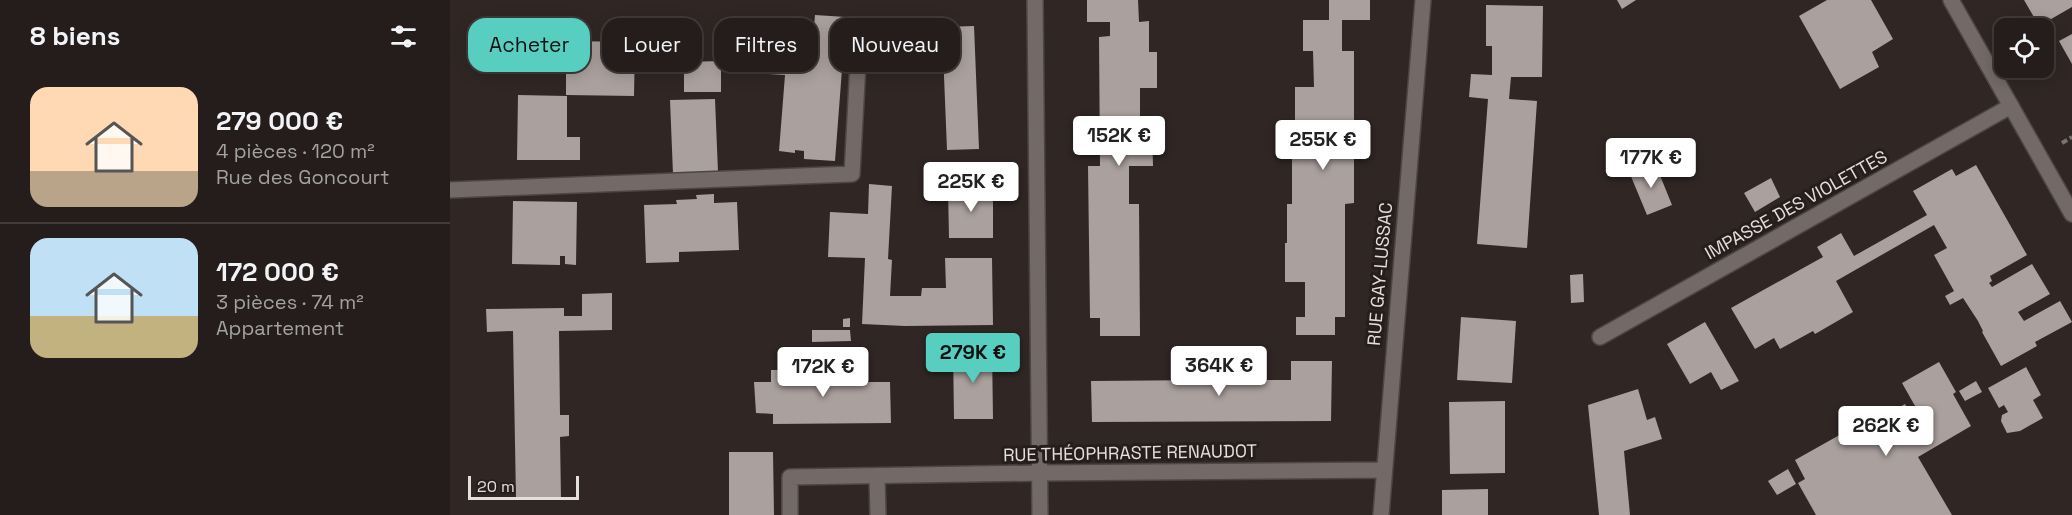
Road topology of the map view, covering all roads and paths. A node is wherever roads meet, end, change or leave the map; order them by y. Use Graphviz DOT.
graph roads {
  1 [pos="1035,0"];
  2 [pos="1423,0"];
  3 [pos="1951,0"];
  4 [pos="858,72"];
  5 [pos="2011,106"];
  6 [pos="450,190"];
  7 [pos="2072,214"];
  8 [pos="1600,337"];
  9 [pos="1383,470"];
  10 [pos="1040,473"];
  11 [pos="877,476"];
  12 [pos="790,515"];
  13 [pos="878,515"];
  14 [pos="1040,515"];
  15 [pos="1381,515"];
  1 -- 10 [label="street"];
  2 -- 9 [label="street, RUE GAY-LUSSAC"];
  3 -- 5 [label="street"];
  4 -- 6 [label="street"];
  5 -- 7 [label="street"];
  5 -- 8 [label="street, IMPASSE DES VIOLETTES"];
  9 -- 10 [label="street, RUE THÉOPHRASTE RENAUDOT"];
  9 -- 15 [label="street, RUE GAY-LUSSAC"];
  10 -- 11 [label="street, RUE THÉOPHRASTE RENAUDOT"];
  10 -- 14 [label="street"];
  11 -- 12 [label="street, RUE THÉOPHRASTE RENAUDOT"];
  11 -- 13 [label="street"];
}
